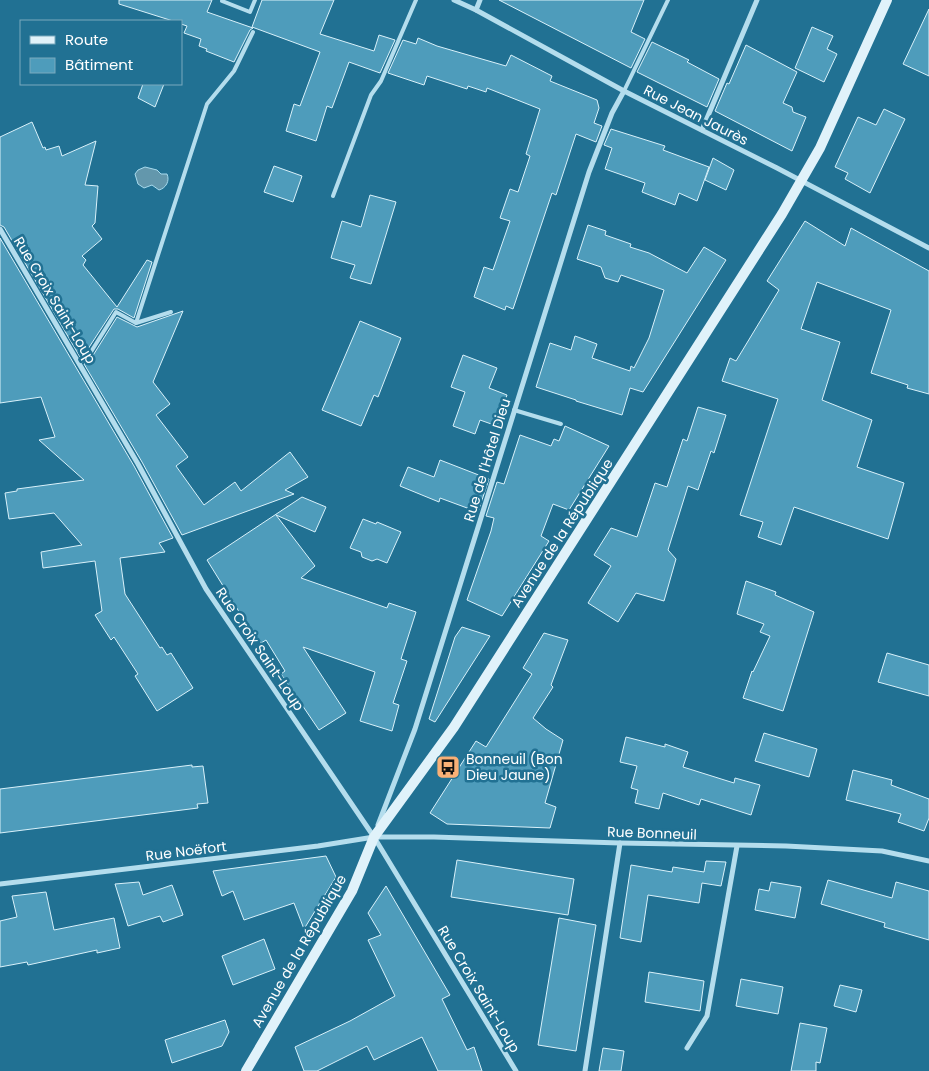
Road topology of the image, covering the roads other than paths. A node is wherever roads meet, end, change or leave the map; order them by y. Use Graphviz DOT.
graph roads {
  1 [pos="255,0"];
  2 [pos="416,0"];
  3 [pos="454,0"];
  4 [pos="480,0"];
  5 [pos="668,0"];
  6 [pos="757,0"];
  7 [pos="887,0"];
  8 [pos="222,2"];
  9 [pos="476,10"];
  10 [pos="253,32"];
  11 [pos="624,91"];
  12 [pos="702,130"];
  13 [pos="801,181"];
  14 [pos="333,196"];
  15 [pos="0,229"];
  16 [pos="929,248"];
  17 [pos="171,312"];
  18 [pos="136,323"];
  19 [pos="79,363"];
  20 [pos="514,410"];
  21 [pos="561,424"];
  22 [pos="374,837"];
  23 [pos="620,843"];
  24 [pos="737,846"];
  25 [pos="929,861"];
  26 [pos="0,884"];
  27 [pos="686,1048"];
  28 [pos="246,1071"];
  29 [pos="516,1071"];
  30 [pos="585,1071"];
  1 -- 8 [label="lane"];
  2 -- 14 [label="lane"];
  3 -- 9 [label="street, Rue Jean Jaurès"];
  4 -- 9 [label="street"];
  5 -- 11 [label="lane"];
  6 -- 12 [label="street"];
  7 -- 13 [label="street, Avenue de la République"];
  9 -- 11 [label="street, Rue Jean Jaurès"];
  10 -- 18 [label="lane"];
  11 -- 12 [label="street, Rue Jean Jaurès"];
  11 -- 20 [label="street, Rue de l'Hôtel Dieu"];
  12 -- 13 [label="street, Rue Jean Jaurès"];
  13 -- 16 [label="street, Rue Jean Jaurès"];
  13 -- 22 [label="street, Avenue de la République"];
  15 -- 19 [label="street, Rue Croix Saint-Loup"];
  17 -- 18 [label="lane"];
  18 -- 19 [label="lane"];
  19 -- 22 [label="street, Rue Croix Saint-Loup"];
  20 -- 21 [label="lane"];
  20 -- 22 [label="street, Rue de l'Hôtel Dieu"];
  22 -- 23 [label="street, Rue Bonneuil"];
  22 -- 26 [label="street, Rue Noëfort"];
  22 -- 28 [label="street, Avenue de la République"];
  22 -- 29 [label="street, Rue Croix Saint-Loup"];
  23 -- 24 [label="street, Rue Bonneuil"];
  23 -- 30 [label="street"];
  24 -- 25 [label="street, Rue Bonneuil"];
  24 -- 27 [label="street"];
}
